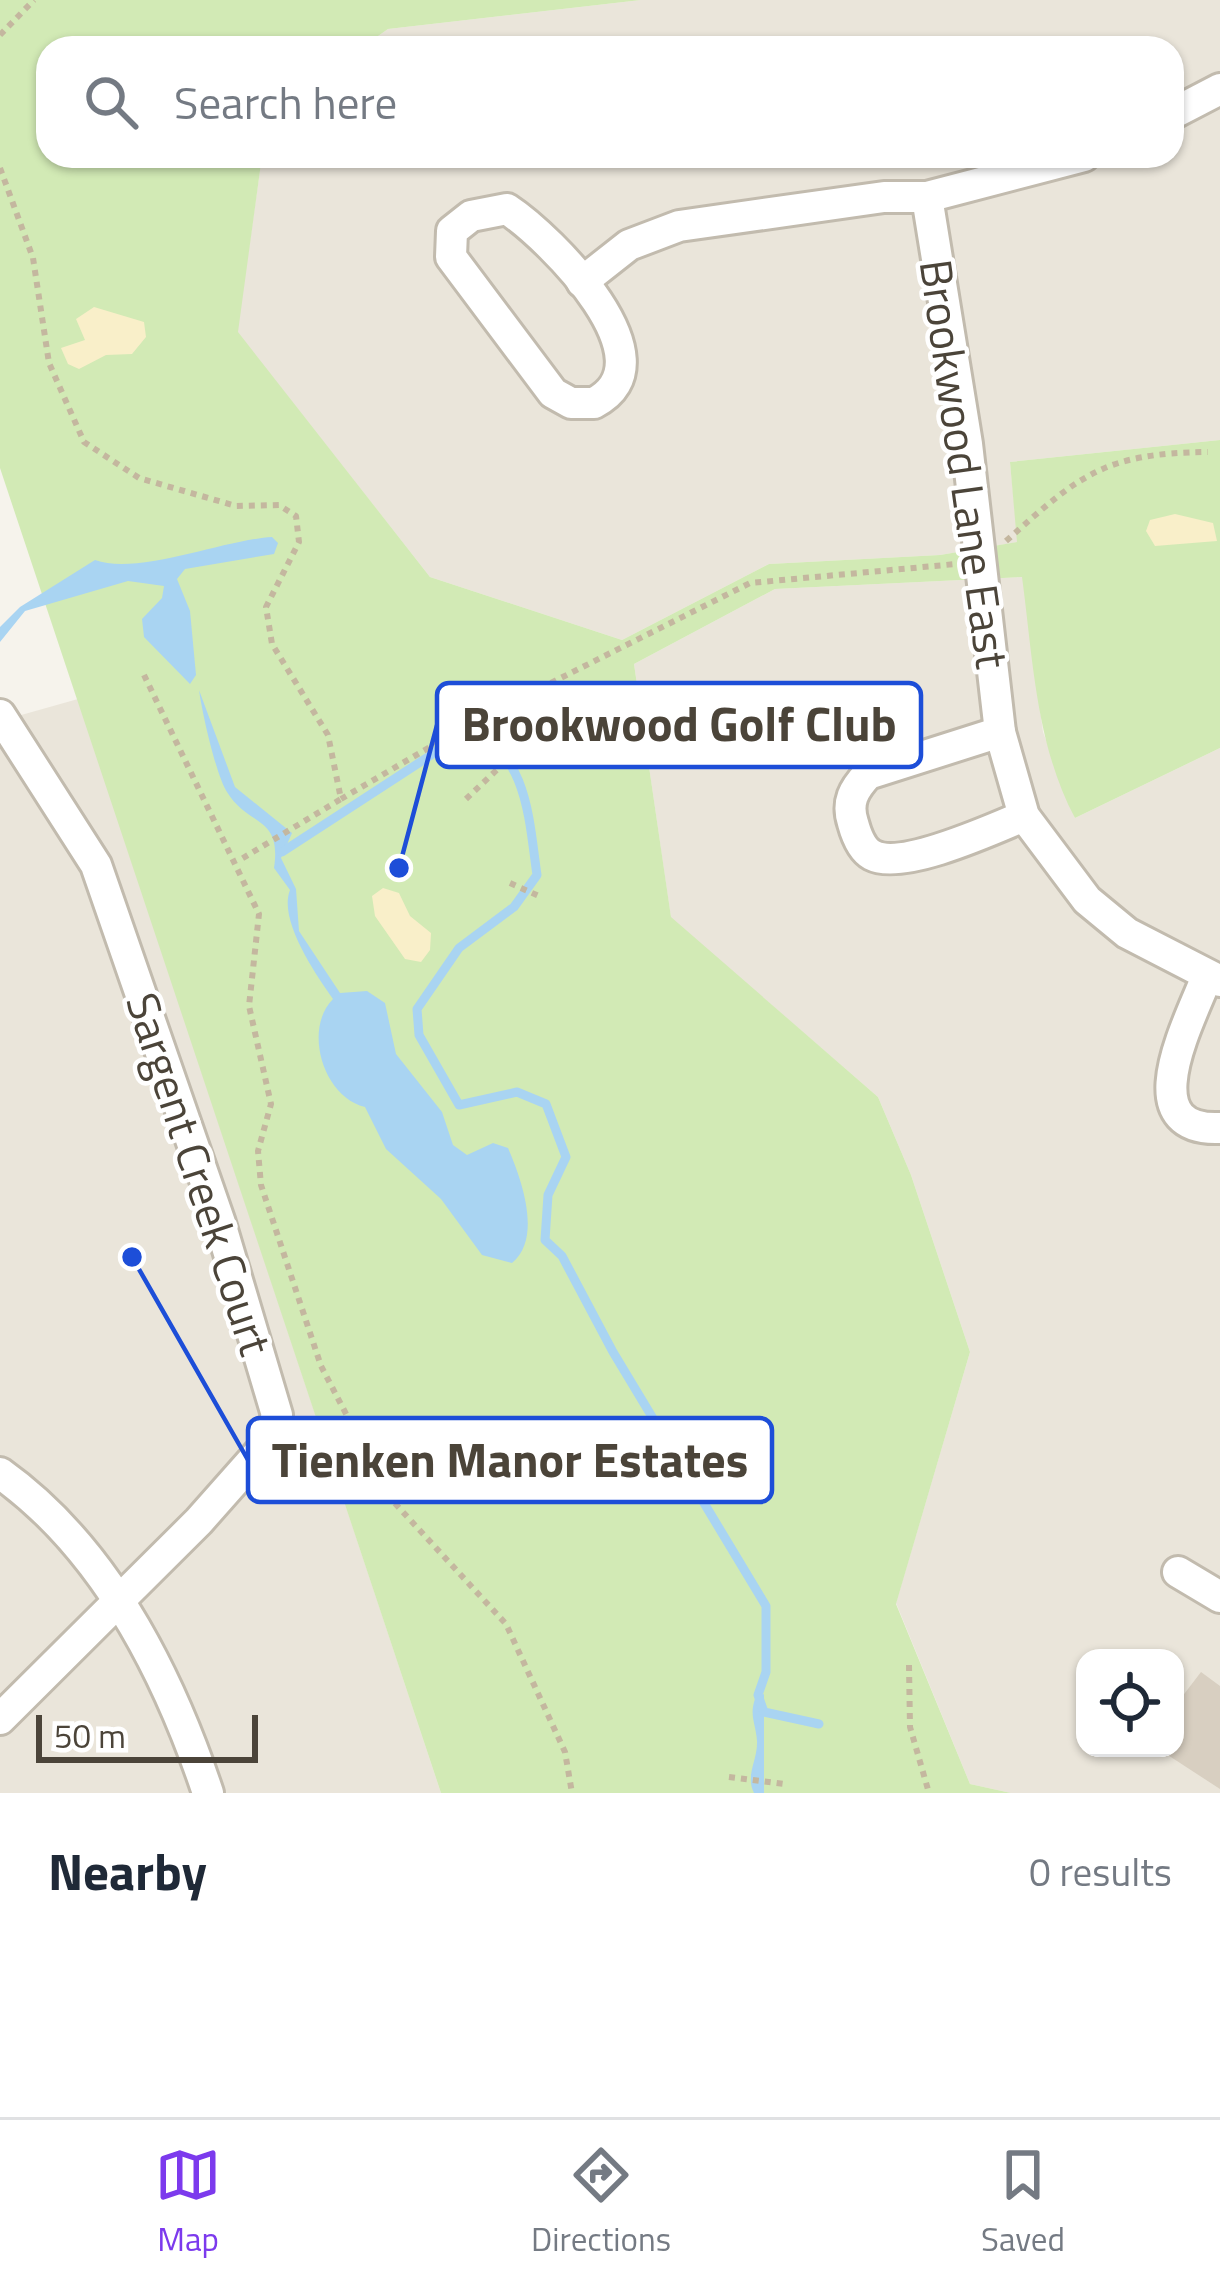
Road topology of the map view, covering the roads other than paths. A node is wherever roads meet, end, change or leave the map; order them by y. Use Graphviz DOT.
graph roads {
  1 [pos="1220,88"];
  2 [pos="1184,108"];
  3 [pos="1038,168"];
  4 [pos="927,197"];
  5 [pos="582,282"];
  6 [pos="0,715"];
  7 [pos="1000,732"];
  8 [pos="1024,816"];
  9 [pos="1214,979"];
  10 [pos="1220,1128"];
  11 [pos="0,1473"];
  12 [pos="1178,1572"];
  13 [pos="1220,1597"];
  14 [pos="116,1604"];
  15 [pos="0,1719"];
  16 [pos="208,1793"];
  1 -- 2 [label="street"];
  3 -- 4 [label="street"];
  4 -- 5 [label="street"];
  4 -- 7 [label="street, Brookwood Lane East"];
  5 -- 5 [label="street"];
  6 -- 14 [label="street, Sargent Creek Court"];
  7 -- 8 [label="street, Brookwood Lane East"];
  7 -- 8 [label="street, Brookwood Lane East"];
  8 -- 9 [label="street, Brookwood Lane East"];
  9 -- 10 [label="street, Brookwood Lane East"];
  11 -- 14 [label="street"];
  12 -- 13 [label="street"];
  14 -- 15 [label="street, Sargent Creek Court"];
  14 -- 16 [label="street"];
}
